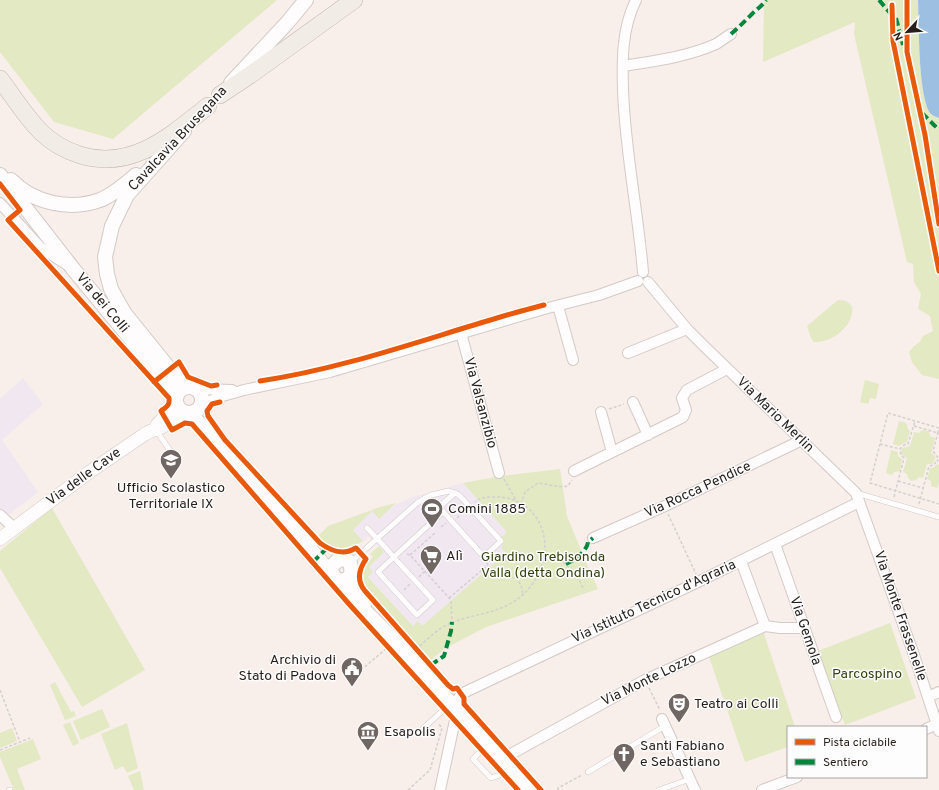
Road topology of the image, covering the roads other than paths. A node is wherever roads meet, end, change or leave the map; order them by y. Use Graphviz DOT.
graph roads {
  1 [pos="306,0"];
  2 [pos="354,0"];
  3 [pos="636,0"];
  4 [pos="731,34"];
  5 [pos="623,66"];
  6 [pos="0,78"];
  7 [pos="214,100"];
  8 [pos="167,149"];
  9 [pos="0,166"];
  10 [pos="0,175"];
  11 [pos="0,203"];
  12 [pos="28,211"];
  13 [pos="16,221"];
  14 [pos="74,270"];
  15 [pos="643,278"];
  16 [pos="558,306"];
  17 [pos="687,329"];
  18 [pos="461,333"];
  19 [pos="146,340"];
  20 [pos="628,354"];
  21 [pos="573,360"];
  22 [pos="728,369"];
  23 [pos="193,388"];
  24 [pos="244,390"];
  25 [pos="176,399"];
  26 [pos="633,402"];
  27 [pos="195,410"];
  28 [pos="601,412"];
  29 [pos="155,428"];
  30 [pos="648,435"];
  31 [pos="802,440"];
  32 [pos="171,452"];
  33 [pos="612,452"];
  34 [pos="574,471"];
  35 [pos="499,473"];
  36 [pos="454,492"];
  37 [pos="425,498"];
  38 [pos="857,498"];
  39 [pos="438,507"];
  40 [pos="443,512"];
  41 [pos="0,514"];
  42 [pos="939,517"];
  43 [pos="14,528"];
  44 [pos="367,528"];
  45 [pos="377,538"];
  46 [pos="593,538"];
  47 [pos="0,539"];
  48 [pos="303,540"];
  49 [pos="775,544"];
  50 [pos="394,557"];
  51 [pos="741,561"];
  52 [pos="346,565"];
  53 [pos="334,577"];
  54 [pos="765,626"];
  55 [pos="804,628"];
  56 [pos="389,641"];
  57 [pos="939,692"];
  58 [pos="928,697"];
  59 [pos="452,705"];
  60 [pos="836,717"];
  61 [pos="664,723"];
  62 [pos="938,728"];
  63 [pos="927,729"];
  64 [pos="418,733"];
  65 [pos="488,744"];
  66 [pos="507,765"];
  67 [pos="588,772"];
  68 [pos="690,778"];
  69 [pos="794,778"];
  70 [pos="440,790"];
  71 [pos="529,790"];
  72 [pos="659,790"];
  73 [pos="695,790"];
  74 [pos="762,790"];
  1 -- 7 [label="main road, Cavalcavia Brusegana"];
  2 -- 7 [label="highway"];
  3 -- 5 [label="street"];
  4 -- 5 [label="street"];
  5 -- 15 [label="street"];
  6 -- 7 [label="highway"];
  7 -- 8 [label="main road, Cavalcavia Brusegana"];
  8 -- 9 [label="main road"];
  8 -- 19 [label="main road, Cavalcavia Brusegana"];
  10 -- 12 [label="main road"];
  11 -- 13 [label="street, Via dei Colli"];
  12 -- 13 [label="street"];
  12 -- 14 [label="main road"];
  13 -- 14 [label="street, Via dei Colli"];
  14 -- 25 [label="main road, Via dei Colli"];
  15 -- 16 [label="street"];
  15 -- 17 [label="street, Via Mario Merlin"];
  16 -- 18 [label="street"];
  16 -- 21 [label="street"];
  17 -- 20 [label="street"];
  17 -- 22 [label="street, Via Mario Merlin"];
  18 -- 24 [label="street"];
  18 -- 35 [label="street, Via Valsanzibio"];
  19 -- 23 [label="main road, Via dei Colli"];
  22 -- 30 [label="street"];
  22 -- 31 [label="street, Via Mario Merlin"];
  23 -- 24 [label="street"];
  23 -- 25 [label="main road"];
  23 -- 27 [label="main road"];
  24 -- 27 [label="street"];
  25 -- 27 [label="main road, Via dei Colli"];
  25 -- 29 [label="street, Via delle Cave"];
  26 -- 30 [label="street"];
  27 -- 29 [label="street, Via delle Cave"];
  27 -- 48 [label="main road, Via dei Colli"];
  28 -- 33 [label="street"];
  29 -- 32 [label="lane"];
  29 -- 43 [label="street, Via delle Cave"];
  30 -- 33 [label="street"];
  31 -- 38 [label="street, Via Mario Merlin"];
  31 -- 46 [label="street, Via Rocca Pendice"];
  33 -- 34 [label="street"];
  36 -- 37 [label="lane"];
  36 -- 39 [label="lane"];
  36 -- 40 [label="lane"];
  37 -- 39 [label="lane"];
  37 -- 45 [label="lane"];
  38 -- 42 [label="lane"];
  38 -- 49 [label="street, Via Istituto Tecnico d'Agraria"];
  38 -- 58 [label="street, Via Monte Frassenelle"];
  39 -- 40 [label="lane"];
  40 -- 50 [label="lane"];
  41 -- 43 [label="street"];
  43 -- 47 [label="street, Via delle Cave"];
  44 -- 45 [label="lane"];
  45 -- 50 [label="lane"];
  45 -- 52 [label="lane"];
  48 -- 52 [label="main road, Via dei Colli"];
  48 -- 53 [label="main road, Via dei Colli"];
  49 -- 51 [label="street, Via Istituto Tecnico d'Agraria"];
  49 -- 55 [label="street, Via Gemola"];
  50 -- 50 [label="lane"];
  51 -- 54 [label="street"];
  51 -- 59 [label="street, Via Istituto Tecnico d'Agraria"];
  52 -- 53 [label="main road"];
  52 -- 53 [label="main road"];
  52 -- 56 [label="main road, Via dei Colli"];
  53 -- 56 [label="main road, Via dei Colli"];
  54 -- 55 [label="street, Via Monte Lozzo"];
  54 -- 66 [label="street, Via Monte Lozzo"];
  55 -- 60 [label="street, Via Gemola"];
  56 -- 59 [label="main road, Via dei Colli"];
  57 -- 58 [label="street"];
  58 -- 62 [label="street, Via Monte Frassenelle"];
  59 -- 64 [label="lane"];
  59 -- 65 [label="main road, Via dei Colli"];
  59 -- 70 [label="street"];
  61 -- 67 [label="lane"];
  61 -- 68 [label="street"];
  62 -- 63 [label="street"];
  65 -- 66 [label="main road, Via dei Colli"];
  65 -- 66 [label="lane"];
  66 -- 71 [label="main road, Via dei Colli"];
  68 -- 72 [label="lane"];
  68 -- 73 [label="street"];
  69 -- 74 [label="street"];
}
